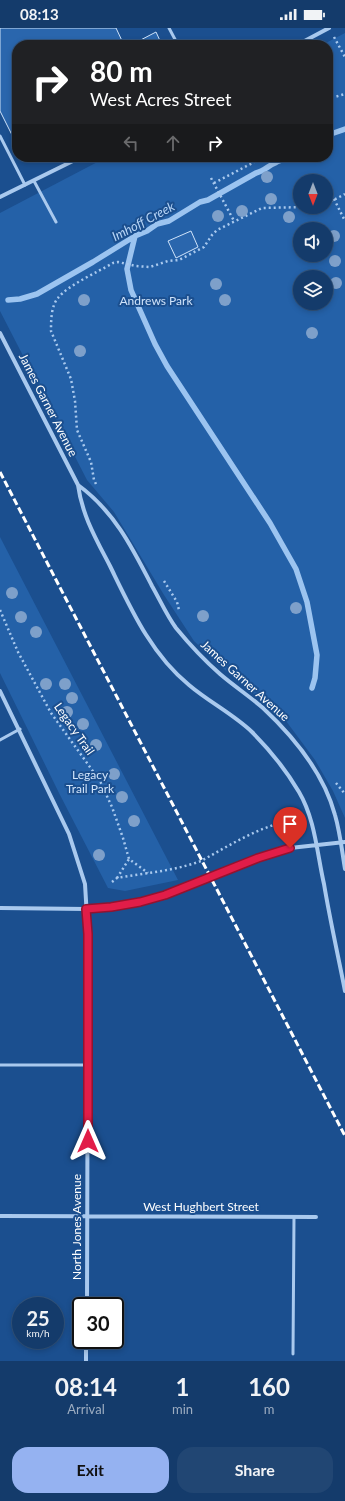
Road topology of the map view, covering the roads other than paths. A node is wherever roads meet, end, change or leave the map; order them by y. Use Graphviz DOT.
graph roads {
  1 [pos="169,28"];
  2 [pos="329,28"];
  3 [pos="175,40"];
  4 [pos="306,40"];
  5 [pos="0,136"];
  6 [pos="12,160"];
  7 [pos="13,162"];
  8 [pos="71,162"];
  9 [pos="34,181"];
  10 [pos="25,185"];
  11 [pos="0,197"];
  12 [pos="56,222"];
  13 [pos="0,333"];
  14 [pos="78,485"];
  15 [pos="0,691"];
  16 [pos="20,729"];
  17 [pos="0,740"];
  18 [pos="343,842"];
  19 [pos="316,844"];
  20 [pos="345,869"];
  21 [pos="0,908"];
  22 [pos="86,909"];
  23 [pos="345,991"];
  24 [pos="0,1065"];
  25 [pos="88,1065"];
  26 [pos="0,1216"];
  27 [pos="87,1217"];
  28 [pos="294,1217"];
  29 [pos="316,1217"];
  30 [pos="87,1297"];
  31 [pos="86,1349"];
  32 [pos="293,1354"];
  33 [pos="86,1361"];
  1 -- 3 [label="lane"];
  2 -- 4 [label="street"];
  5 -- 6 [label="lane"];
  7 -- 10 [label="lane"];
  8 -- 9 [label="street"];
  9 -- 10 [label="street"];
  9 -- 12 [label="lane"];
  10 -- 11 [label="street"];
  13 -- 14 [label="street, James Garner Avenue"];
  14 -- 18 [label="street, James Garner Avenue"];
  14 -- 19 [label="street, James Garner Avenue"];
  15 -- 16 [label="street, North Jones Avenue"];
  16 -- 17 [label="lane"];
  16 -- 22 [label="street, North Jones Avenue"];
  18 -- 19 [label="street"];
  18 -- 20 [label="street, James Garner Avenue"];
  19 -- 22 [label="street"];
  19 -- 23 [label="street, James Garner Avenue"];
  21 -- 22 [label="street"];
  22 -- 25 [label="street, North Jones Avenue"];
  24 -- 25 [label="lane"];
  25 -- 27 [label="street, North Jones Avenue"];
  26 -- 27 [label="street, West Hughbert Street"];
  27 -- 28 [label="street, West Hughbert Street"];
  27 -- 30 [label="street, North Jones Avenue"];
  28 -- 29 [label="street, West Hughbert Street"];
  28 -- 32 [label="lane"];
  31 -- 33 [label="street"];
}
